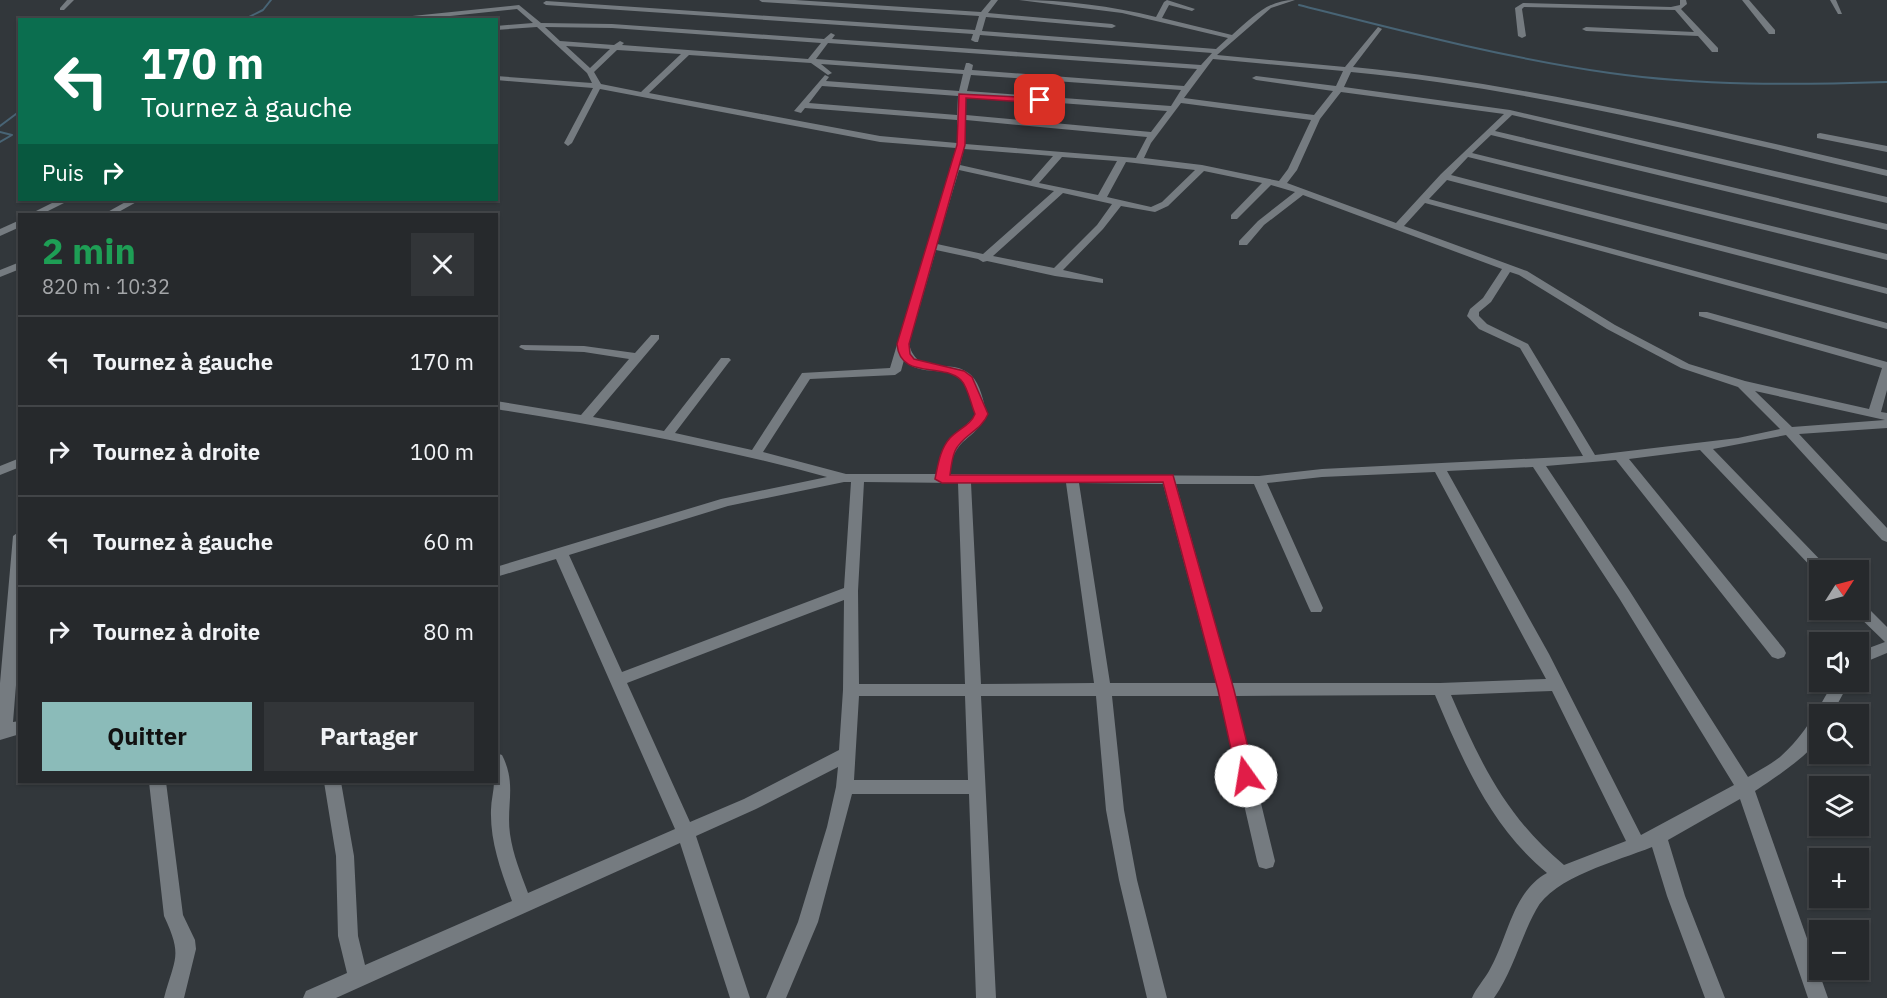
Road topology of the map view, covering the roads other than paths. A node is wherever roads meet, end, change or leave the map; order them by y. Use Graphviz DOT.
graph roads {
  1 [pos="71,0"];
  2 [pos="494,0"];
  3 [pos="616,0"];
  4 [pos="762,0"];
  5 [pos="995,0"];
  6 [pos="1022,0"];
  7 [pos="1292,0"];
  8 [pos="1683,0"];
  9 [pos="1745,0"];
  10 [pos="1833,0"];
  11 [pos="546,3"];
  12 [pos="856,3"];
  13 [pos="521,4"];
  14 [pos="669,4"];
  15 [pos="62,9"];
  16 [pos="502,9"];
  17 [pos="1192,9"];
  18 [pos="1677,9"];
  19 [pos="1122,11"];
  20 [pos="660,12"];
  21 [pos="1840,13"];
  22 [pos="983,15"];
  23 [pos="431,17"];
  24 [pos="416,18"];
  25 [pos="1158,20"];
  26 [pos="844,22"];
  27 [pos="538,25"];
  28 [pos="1112,26"];
  29 [pos="498,28"];
  30 [pos="640,28"];
  31 [pos="1378,29"];
  32 [pos="1586,29"];
  33 [pos="977,32"];
  34 [pos="1772,32"];
  35 [pos="632,34"];
  36 [pos="1701,34"];
  37 [pos="1522,36"];
  38 [pos="1232,37"];
  39 [pos="624,40"];
  40 [pos="826,40"];
  41 [pos="1106,42"];
  42 [pos="557,43"];
  43 [pos="616,46"];
  44 [pos="1715,50"];
  45 [pos="971,51"];
  46 [pos="688,52"];
  47 [pos="1215,54"];
  48 [pos="811,60"];
  49 [pos="838,63"];
  50 [pos="1203,67"];
  51 [pos="1348,70"];
  52 [pos="590,72"];
  53 [pos="967,72"];
  54 [pos="828,73"];
  55 [pos="498,78"];
  56 [pos="1256,78"];
  57 [pos="820,83"];
  58 [pos="598,86"];
  59 [pos="1185,88"];
  60 [pos="1339,89"];
  61 [pos="642,95"];
  62 [pos="962,95"];
  63 [pos="1179,100"];
  64 [pos="802,105"];
  65 [pos="1173,109"];
  66 [pos="1510,112"];
  67 [pos="960,117"];
  68 [pos="1316,118"];
  69 [pos="790,123"];
  70 [pos="1490,132"];
  71 [pos="1153,135"];
  72 [pos="1820,136"];
  73 [pos="568,144"];
  74 [pos="961,145"];
  75 [pos="1887,149"];
  76 [pos="1060,154"];
  77 [pos="1466,154"];
  78 [pos="1123,159"];
  79 [pos="1139,160"];
  80 [pos="956,167"];
  81 [pos="1202,168"];
  82 [pos="1887,173"];
  83 [pos="1444,176"];
  84 [pos="1269,181"];
  85 [pos="1033,184"];
  86 [pos="1281,184"];
  87 [pos="1061,190"];
  88 [pos="1302,191"];
  89 [pos="1101,199"];
  90 [pos="1424,200"];
  91 [pos="1887,200"];
  92 [pos="63,201"];
  93 [pos="133,201"];
  94 [pos="1118,203"];
  95 [pos="37,213"];
  96 [pos="110,213"];
  97 [pos="1234,217"];
  98 [pos="18,224"];
  99 [pos="1399,226"];
  100 [pos="1887,227"];
  101 [pos="0,233"];
  102 [pos="1243,243"];
  103 [pos="933,246"];
  104 [pos="1887,257"];
  105 [pos="983,259"];
  106 [pos="18,266"];
  107 [pos="1508,267"];
  108 [pos="1055,273"];
  109 [pos="0,274"];
  110 [pos="1099,282"];
  111 [pos="1887,291"];
  112 [pos="1703,314"];
  113 [pos="1887,326"];
  114 [pos="655,337"];
  115 [pos="903,344"];
  116 [pos="525,347"];
  117 [pos="637,357"];
  118 [pos="725,360"];
  119 [pos="1887,368"];
  120 [pos="1742,384"];
  121 [pos="498,405"];
  122 [pos="1874,414"];
  123 [pos="1887,417"];
  124 [pos="585,418"];
  125 [pos="1887,424"];
  126 [pos="1789,431"];
  127 [pos="666,436"];
  128 [pos="1703,446"];
  129 [pos="756,454"];
  130 [pos="1619,455"];
  131 [pos="1591,459"];
  132 [pos="18,463"];
  133 [pos="1537,463"];
  134 [pos="1438,466"];
  135 [pos="0,471"];
  136 [pos="851,478"];
  137 [pos="1072,478"];
  138 [pos="1168,478"];
  139 [pos="942,479"];
  140 [pos="964,479"];
  141 [pos="1259,480"];
  142 [pos="1887,537"];
  143 [pos="560,551"];
  144 [pos="1813,560"];
  145 [pos="18,568"];
  146 [pos="498,571"];
  147 [pos="850,591"];
  148 [pos="1316,608"];
  149 [pos="1869,618"];
  150 [pos="1887,637"];
  151 [pos="1887,647"];
  152 [pos="1778,653"];
  153 [pos="1869,654"];
  154 [pos="618,680"];
  155 [pos="1557,685"];
  156 [pos="1440,689"];
  157 [pos="851,690"];
  158 [pos="1103,690"];
  159 [pos="1226,690"];
  160 [pos="973,691"];
  161 [pos="8,730"];
  162 [pos="1809,737"];
  163 [pos="847,754"];
  164 [pos="498,767"];
  165 [pos="157,783"];
  166 [pos="332,783"];
  167 [pos="845,787"];
  168 [pos="975,787"];
  169 [pos="1745,788"];
  170 [pos="686,833"];
  171 [pos="1658,837"];
  172 [pos="1637,845"];
  173 [pos="1266,861"];
  174 [pos="1563,874"];
  175 [pos="523,905"];
  176 [pos="358,978"];
  177 [pos="174,998"];
  178 [pos="313,998"];
  179 [pos="740,998"];
  180 [pos="776,998"];
  181 [pos="987,998"];
  182 [pos="1157,998"];
  183 [pos="1482,998"];
  184 [pos="1716,998"];
  185 [pos="1818,998"];
  1 -- 15 [label="street"];
  2 -- 16 [label="street"];
  3 -- 11 [label="street"];
  4 -- 12 [label="street"];
  5 -- 22 [label="street"];
  6 -- 19 [label="street"];
  7 -- 38 [label="street"];
  8 -- 18 [label="street"];
  9 -- 34 [label="street"];
  10 -- 21 [label="street"];
  11 -- 13 [label="street"];
  11 -- 20 [label="street"];
  12 -- 22 [label="street"];
  12 -- 26 [label="street"];
  13 -- 16 [label="street"];
  13 -- 27 [label="street"];
  14 -- 20 [label="street"];
  16 -- 23 [label="street"];
  17 -- 25 [label="street"];
  18 -- 36 [label="street"];
  18 -- 37 [label="street"];
  19 -- 25 [label="street"];
  19 -- 28 [label="street"];
  20 -- 26 [label="street"];
  20 -- 30 [label="street"];
  22 -- 28 [label="street"];
  22 -- 33 [label="street"];
  23 -- 24 [label="street"];
  25 -- 38 [label="street"];
  26 -- 33 [label="street"];
  26 -- 40 [label="street"];
  27 -- 29 [label="street"];
  27 -- 30 [label="street"];
  27 -- 42 [label="street"];
  28 -- 41 [label="street"];
  30 -- 35 [label="street"];
  30 -- 40 [label="street"];
  31 -- 51 [label="street"];
  32 -- 36 [label="street"];
  33 -- 41 [label="street"];
  33 -- 45 [label="street"];
  36 -- 44 [label="street"];
  38 -- 47 [label="street"];
  39 -- 43 [label="street"];
  40 -- 45 [label="street"];
  40 -- 48 [label="street"];
  41 -- 47 [label="street"];
  42 -- 43 [label="street"];
  42 -- 52 [label="street"];
  43 -- 46 [label="street"];
  43 -- 52 [label="street"];
  45 -- 50 [label="street"];
  45 -- 53 [label="street"];
  46 -- 48 [label="street"];
  46 -- 61 [label="street"];
  47 -- 50 [label="street"];
  47 -- 51 [label="street"];
  48 -- 49 [label="street"];
  48 -- 54 [label="street"];
  49 -- 53 [label="street"];
  49 -- 54 [label="street"];
  50 -- 59 [label="street"];
  51 -- 60 [label="street"];
  51 -- 82 [label="street"];
  52 -- 58 [label="street"];
  53 -- 59 [label="street"];
  53 -- 62 [label="street"];
  54 -- 57 [label="street"];
  55 -- 58 [label="street"];
  56 -- 60 [label="street"];
  57 -- 62 [label="street"];
  57 -- 64 [label="street"];
  58 -- 61 [label="street"];
  58 -- 73 [label="street"];
  59 -- 63 [label="street"];
  60 -- 66 [label="street"];
  60 -- 68 [label="street"];
  61 -- 69 [label="street"];
  62 -- 65 [label="street"];
  62 -- 67 [label="street"];
  63 -- 65 [label="street"];
  63 -- 68 [label="street"];
  64 -- 67 [label="street"];
  64 -- 69 [label="street"];
  65 -- 71 [label="street"];
  66 -- 70 [label="street"];
  66 -- 91 [label="street"];
  67 -- 71 [label="street"];
  67 -- 74 [label="street"];
  68 -- 86 [label="street"];
  69 -- 74 [label="street"];
  70 -- 77 [label="street"];
  70 -- 100 [label="street"];
  71 -- 79 [label="street"];
  72 -- 75 [label="street"];
  74 -- 76 [label="street"];
  74 -- 80 [label="street"];
  76 -- 78 [label="street"];
  76 -- 85 [label="street"];
  77 -- 83 [label="street"];
  77 -- 104 [label="street"];
  78 -- 79 [label="street"];
  78 -- 89 [label="street"];
  79 -- 81 [label="street"];
  80 -- 85 [label="street"];
  80 -- 103 [label="street"];
  81 -- 84 [label="street"];
  81 -- 94 [label="street"];
  83 -- 90 [label="street"];
  83 -- 111 [label="street"];
  84 -- 86 [label="street"];
  84 -- 97 [label="street"];
  85 -- 87 [label="street"];
  86 -- 88 [label="street"];
  87 -- 89 [label="street"];
  87 -- 105 [label="street"];
  88 -- 99 [label="street"];
  88 -- 102 [label="street"];
  89 -- 94 [label="street"];
  90 -- 99 [label="street"];
  90 -- 113 [label="street"];
  92 -- 95 [label="street"];
  93 -- 96 [label="street"];
  94 -- 108 [label="street"];
  98 -- 101 [label="street"];
  99 -- 107 [label="street"];
  103 -- 105 [label="street"];
  103 -- 115 [label="street"];
  105 -- 108 [label="street"];
  106 -- 109 [label="street"];
  107 -- 120 [label="street"];
  107 -- 131 [label="street"];
  108 -- 110 [label="street"];
  112 -- 119 [label="street"];
  114 -- 117 [label="street"];
  115 -- 129 [label="street"];
  115 -- 139 [label="street"];
  116 -- 117 [label="street"];
  117 -- 124 [label="street"];
  118 -- 127 [label="street"];
  119 -- 122 [label="street"];
  120 -- 122 [label="street"];
  120 -- 126 [label="street"];
  121 -- 124 [label="street"];
  122 -- 123 [label="street"];
  124 -- 127 [label="street"];
  125 -- 126 [label="street"];
  126 -- 128 [label="street"];
  126 -- 142 [label="street"];
  127 -- 129 [label="street"];
  128 -- 130 [label="street"];
  128 -- 144 [label="street"];
  129 -- 136 [label="street"];
  130 -- 131 [label="street"];
  130 -- 152 [label="street"];
  131 -- 133 [label="street"];
  132 -- 135 [label="street"];
  133 -- 134 [label="street"];
  133 -- 169 [label="street"];
  134 -- 141 [label="street"];
  134 -- 155 [label="street"];
  136 -- 139 [label="street"];
  136 -- 143 [label="street"];
  136 -- 147 [label="street"];
  137 -- 138 [label="street"];
  137 -- 140 [label="street"];
  137 -- 158 [label="street"];
  138 -- 141 [label="street"];
  138 -- 159 [label="street"];
  139 -- 140 [label="street"];
  140 -- 160 [label="street"];
  141 -- 148 [label="street"];
  143 -- 146 [label="street"];
  143 -- 154 [label="street"];
  145 -- 161 [label="street"];
  147 -- 154 [label="street"];
  147 -- 157 [label="street"];
  149 -- 150 [label="street"];
  151 -- 153 [label="street"];
  154 -- 170 [label="street"];
  155 -- 156 [label="street"];
  155 -- 172 [label="street"];
  156 -- 159 [label="street"];
  156 -- 174 [label="street"];
  157 -- 160 [label="street"];
  157 -- 163 [label="street"];
  158 -- 159 [label="street"];
  158 -- 160 [label="street"];
  158 -- 182 [label="street"];
  159 -- 173 [label="street"];
  160 -- 168 [label="street"];
  162 -- 169 [label="street"];
  163 -- 167 [label="street"];
  163 -- 170 [label="street"];
  164 -- 175 [label="street"];
  165 -- 177 [label="street"];
  166 -- 176 [label="street"];
  167 -- 168 [label="street"];
  167 -- 180 [label="street"];
  168 -- 181 [label="street"];
  169 -- 171 [label="street"];
  169 -- 185 [label="street"];
  170 -- 175 [label="street"];
  170 -- 179 [label="street"];
  171 -- 172 [label="street"];
  171 -- 184 [label="street"];
  172 -- 174 [label="street"];
  174 -- 183 [label="street"];
  175 -- 176 [label="street"];
  176 -- 178 [label="street"];
}
